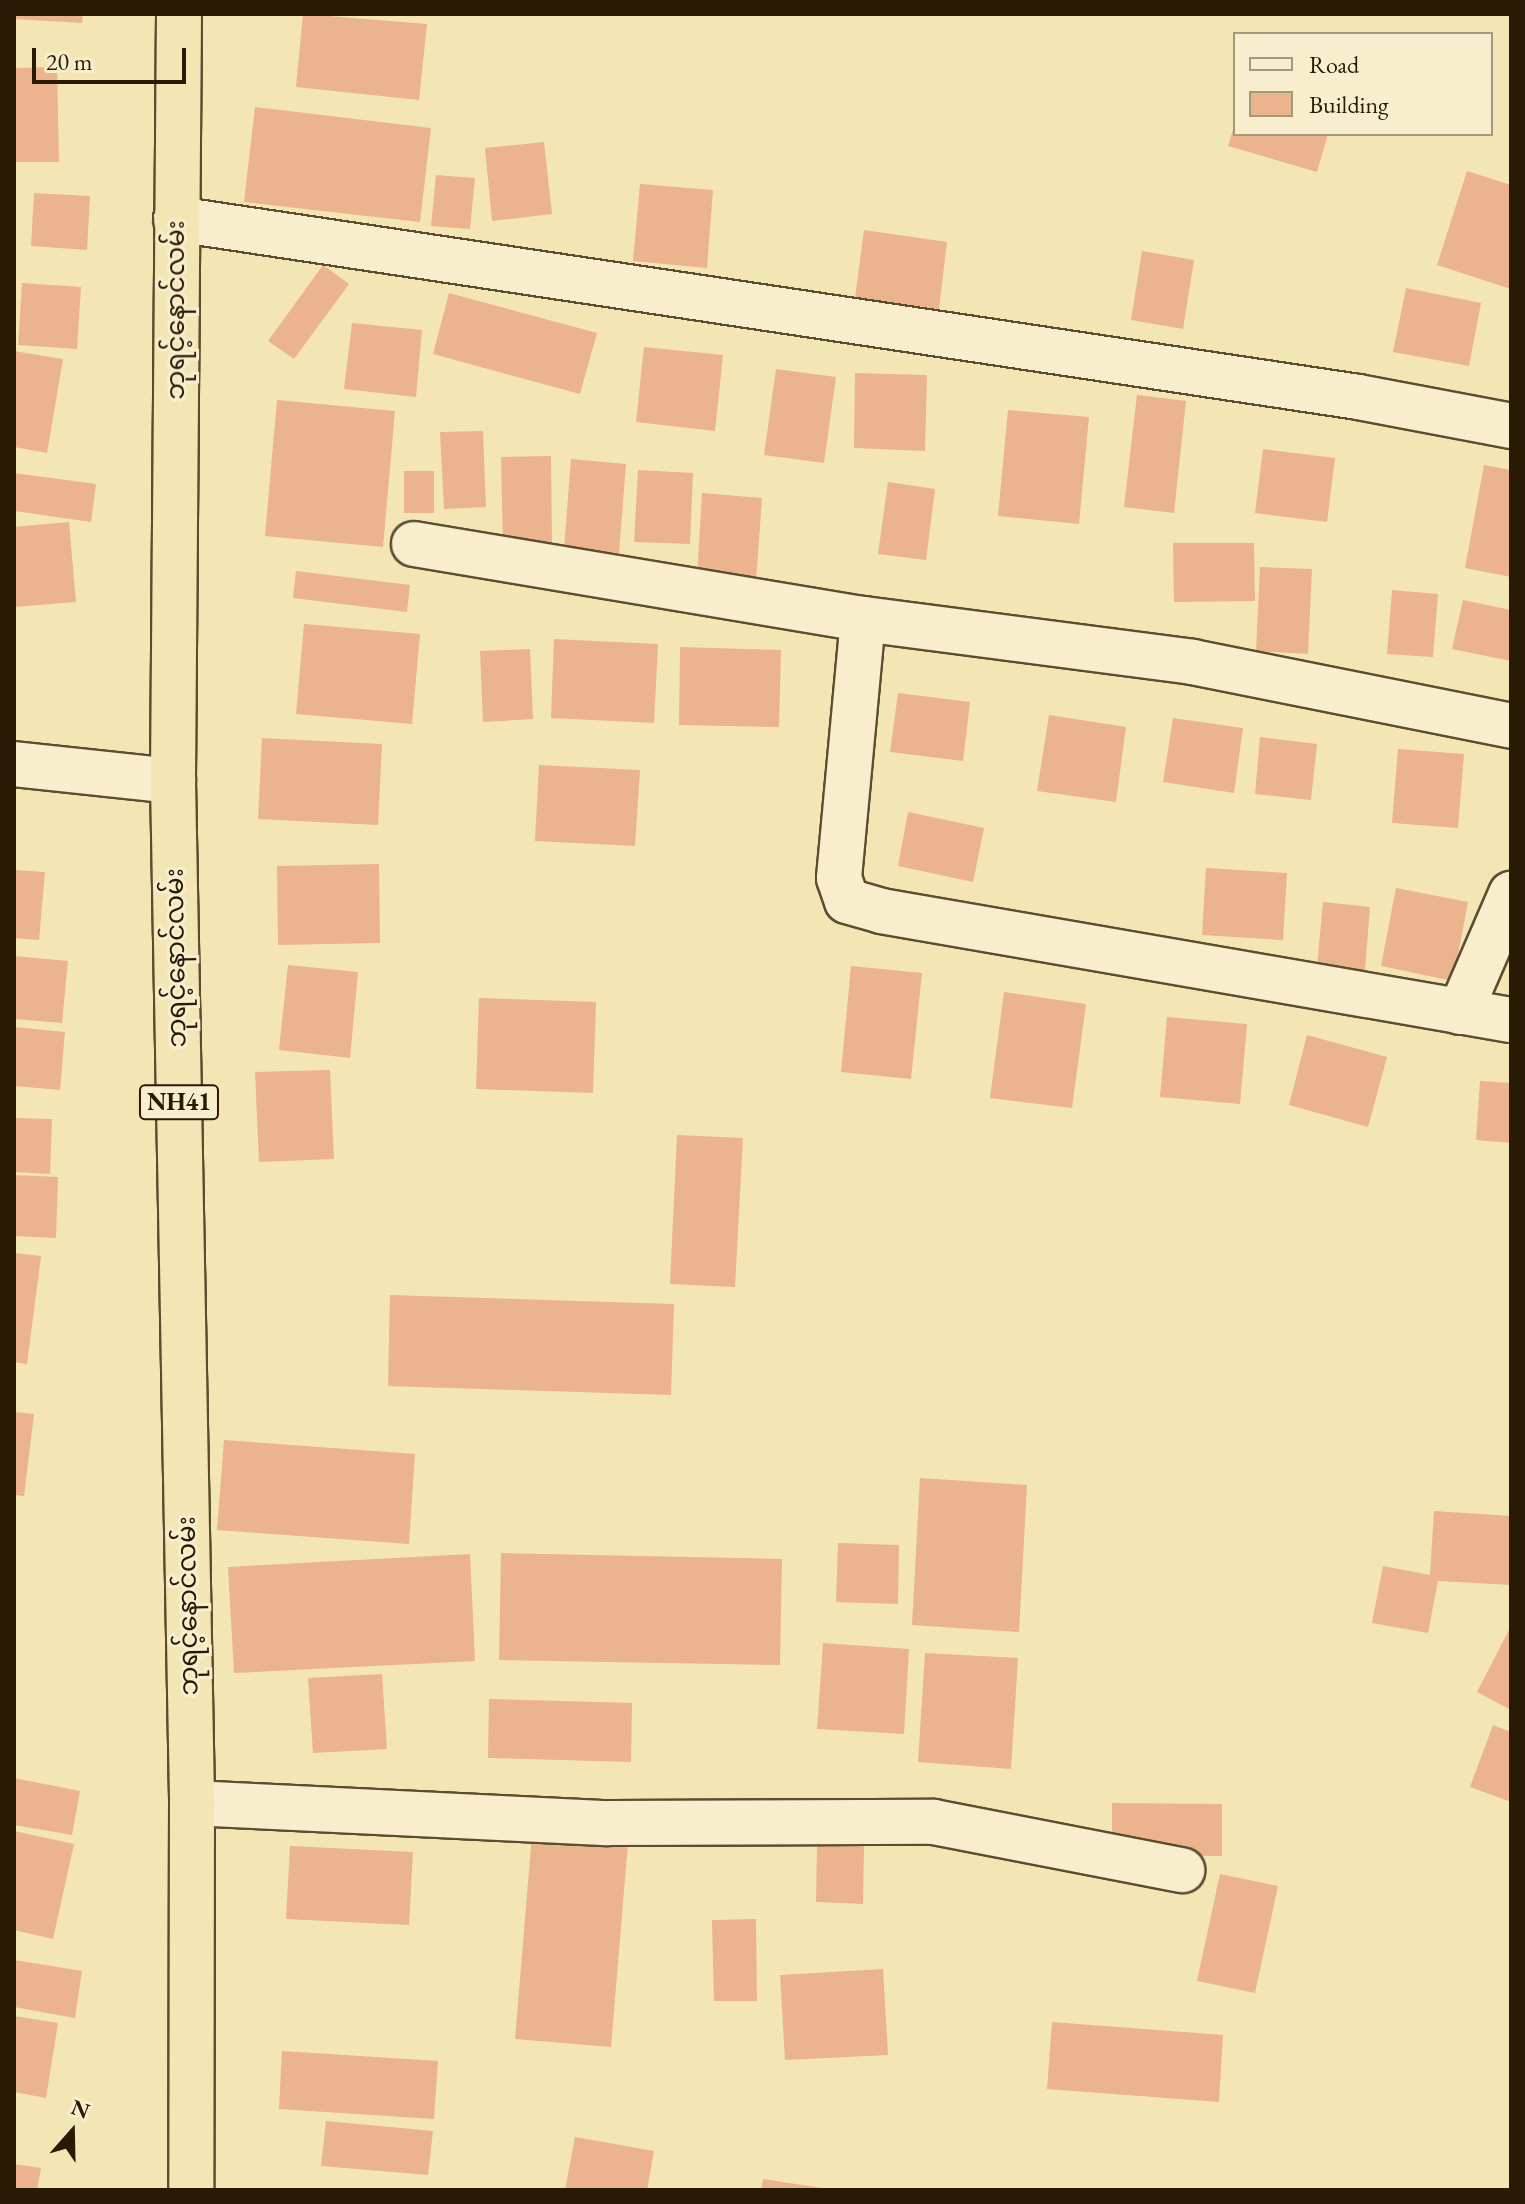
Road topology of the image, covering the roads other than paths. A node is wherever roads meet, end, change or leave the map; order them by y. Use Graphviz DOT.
graph roads {
  1 [pos="179,14"];
  2 [pos="176,219"];
  3 [pos="1511,426"];
  4 [pos="414,544"];
  5 [pos="863,619"];
  6 [pos="1511,726"];
  7 [pos="14,764"];
  8 [pos="173,781"];
  9 [pos="1511,894"];
  10 [pos="1460,1012"];
  11 [pos="1511,1020"];
  12 [pos="192,1803"];
  13 [pos="1182,1870"];
  14 [pos="191,2190"];
  1 -- 2 [label="highway, ဘုရင့်နောင်လမ်း / NH41"];
  2 -- 3 [label="street"];
  2 -- 8 [label="highway, ဘုရင့်နောင်လမ်း / NH41"];
  4 -- 5 [label="street"];
  5 -- 6 [label="street"];
  5 -- 10 [label="street"];
  7 -- 8 [label="street"];
  8 -- 12 [label="highway, ဘုရင့်နောင်လမ်း / NH41"];
  9 -- 10 [label="street"];
  10 -- 11 [label="street"];
  12 -- 13 [label="street"];
  12 -- 14 [label="highway, ဘုရင့်နောင်လမ်း / NH41"];
}
